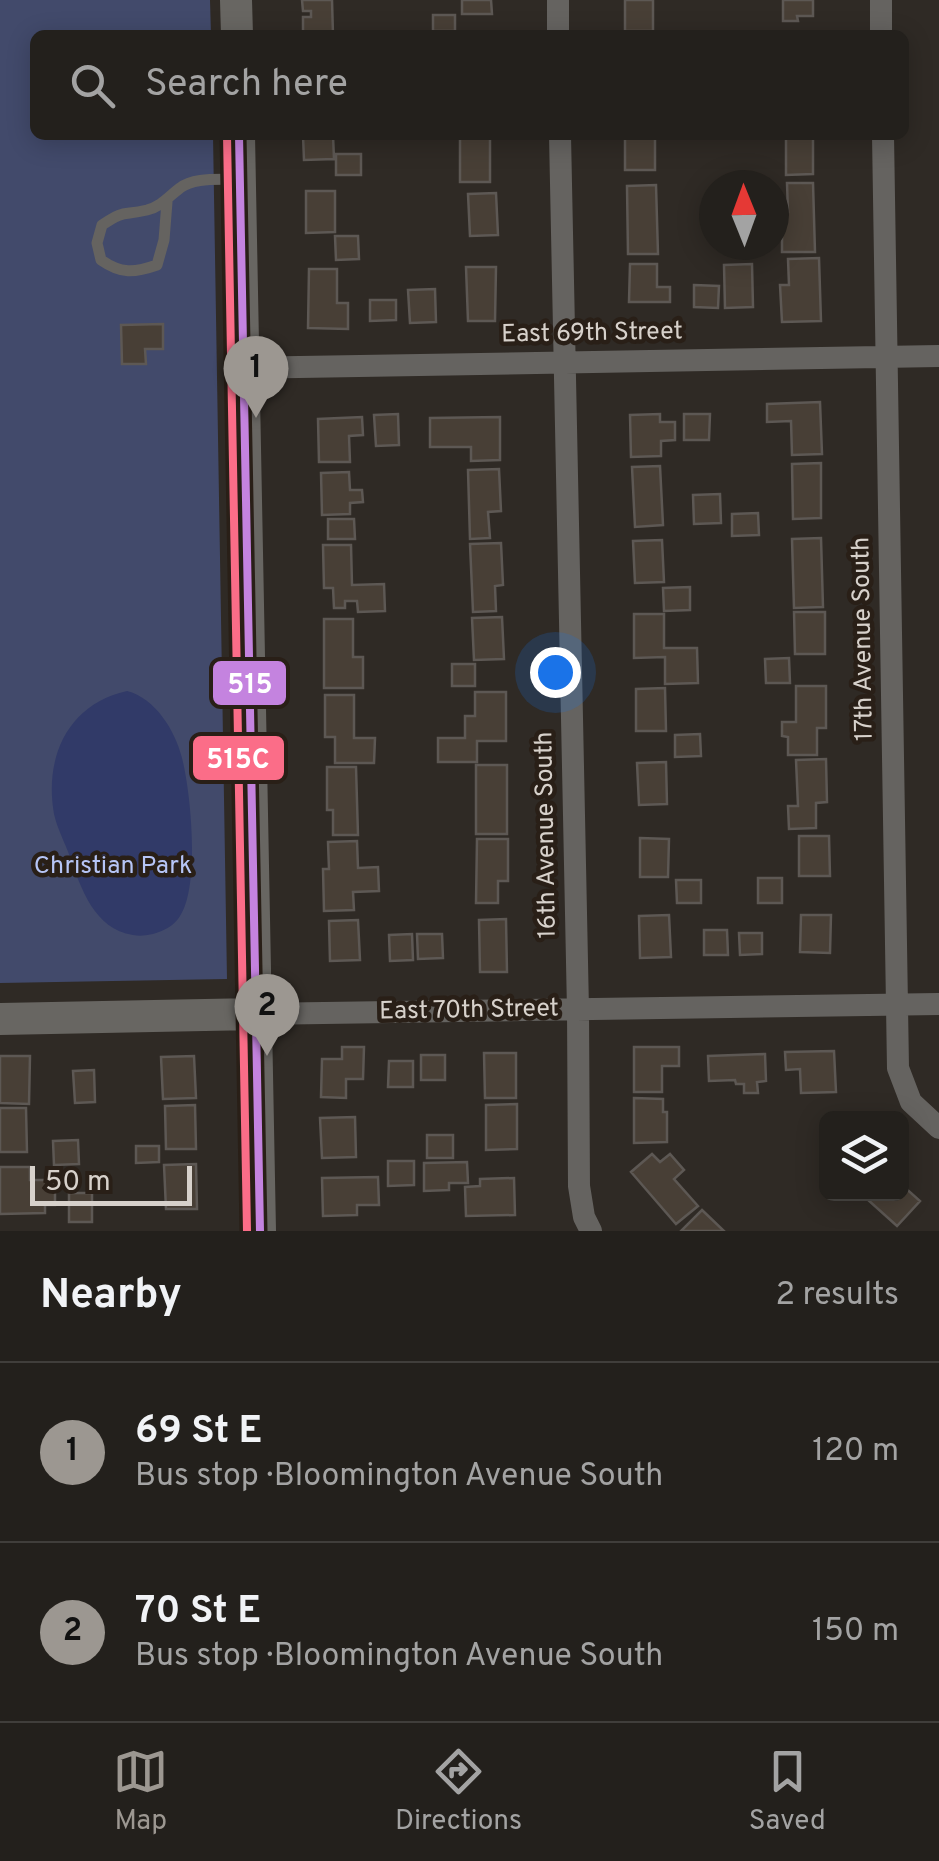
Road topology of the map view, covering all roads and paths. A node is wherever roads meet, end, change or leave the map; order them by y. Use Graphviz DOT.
graph roads {
  1 [pos="236,0"];
  2 [pos="558,0"];
  3 [pos="881,0"];
  4 [pos="237,30"];
  5 [pos="558,30"];
  6 [pos="882,30"];
  7 [pos="239,140"];
  8 [pos="560,140"];
  9 [pos="883,140"];
  10 [pos="240,179"];
  11 [pos="167,202"];
  12 [pos="887,356"];
  13 [pos="939,356"];
  14 [pos="565,362"];
  15 [pos="245,368"];
  16 [pos="939,1004"];
  17 [pos="896,1005"];
  18 [pos="578,1010"];
  19 [pos="256,1014"];
  20 [pos="0,1019"];
  21 [pos="939,1128"];
  22 [pos="260,1231"];
  23 [pos="591,1231"];
  1 -- 4 [label="street"];
  2 -- 5 [label="street"];
  3 -- 6 [label="street"];
  7 -- 10 [label="street"];
  8 -- 14 [label="street, 16th Avenue South"];
  9 -- 12 [label="street, 17th Avenue South"];
  10 -- 11 [label="lane"];
  10 -- 15 [label="street"];
  11 -- 11 [label="lane"];
  12 -- 13 [label="street, East 69th Street"];
  12 -- 14 [label="street, East 69th Street"];
  12 -- 17 [label="street, 17th Avenue South"];
  14 -- 15 [label="street, East 69th Street"];
  14 -- 18 [label="street, 16th Avenue South"];
  15 -- 19 [label="street"];
  16 -- 17 [label="street, East 70th Street"];
  17 -- 18 [label="street, East 70th Street"];
  17 -- 21 [label="street, 17th Avenue South"];
  18 -- 19 [label="street, East 70th Street"];
  18 -- 23 [label="street, 16th Avenue South"];
  19 -- 20 [label="street, East 70th Street"];
  19 -- 22 [label="street"];
}
